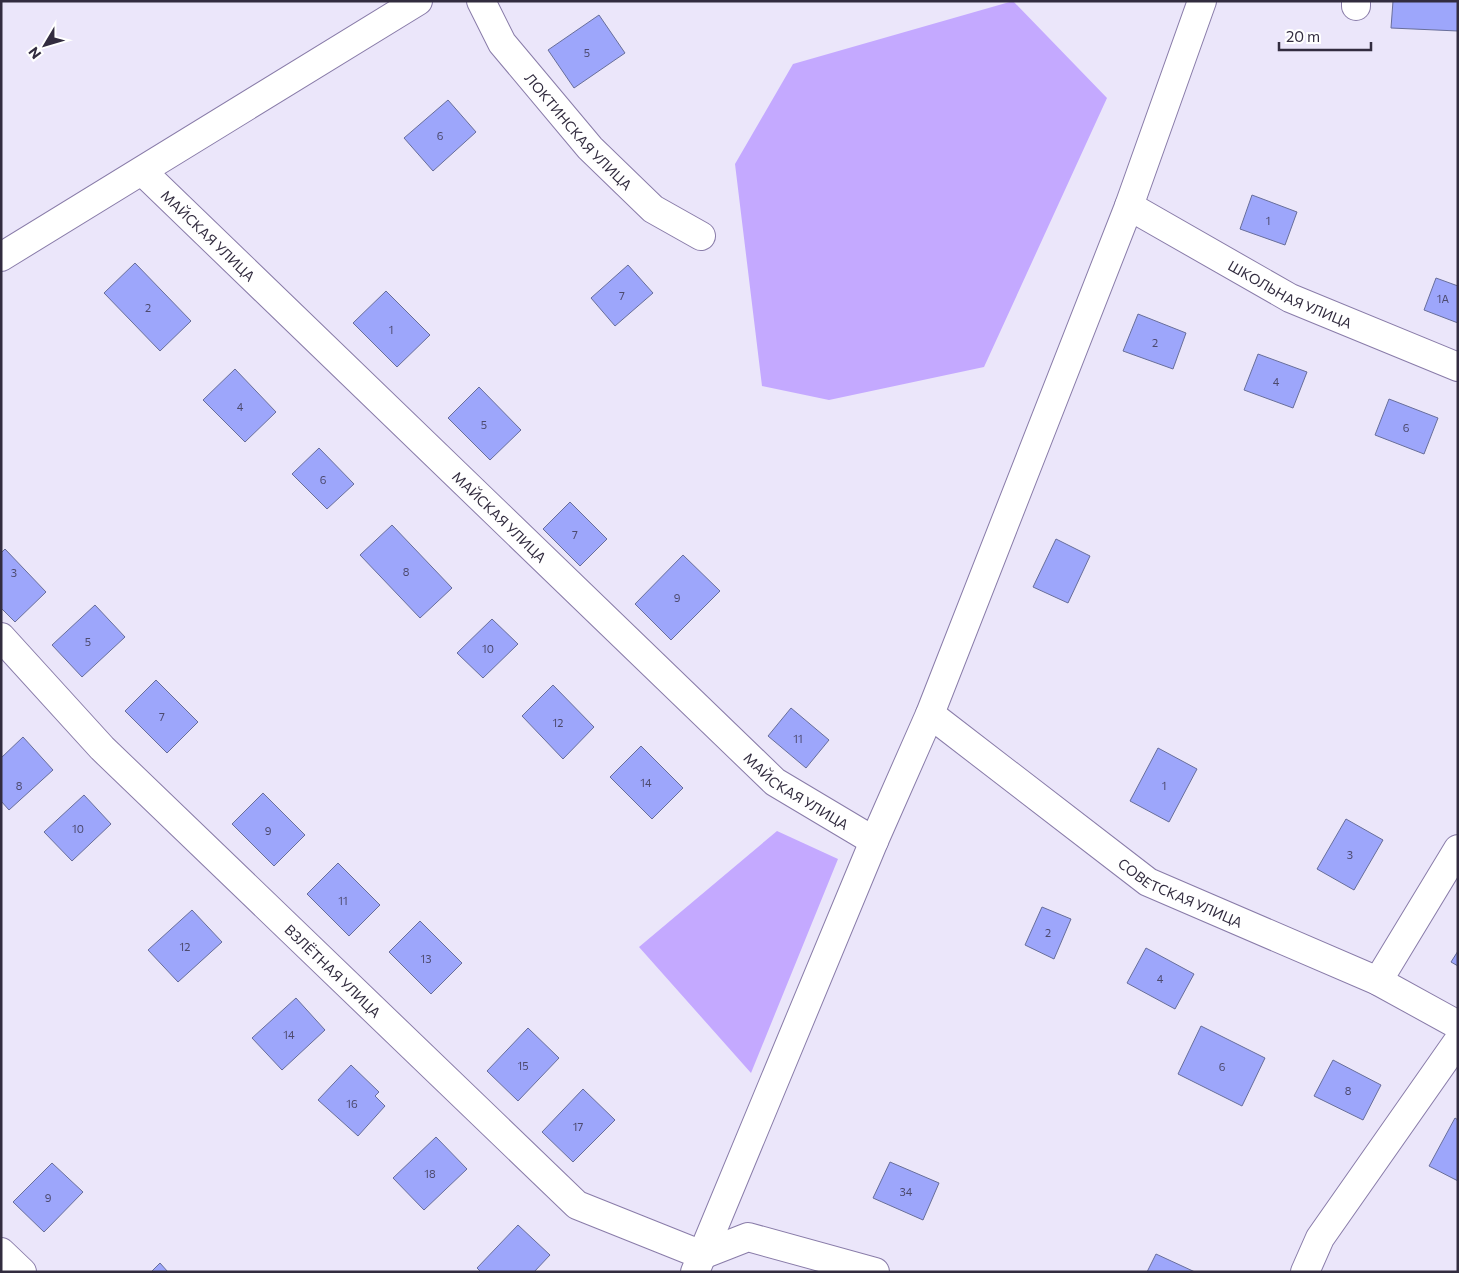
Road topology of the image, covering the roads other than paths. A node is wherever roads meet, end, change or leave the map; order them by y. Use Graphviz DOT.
graph roads {
  1 [pos="418,1"];
  2 [pos="481,1"];
  3 [pos="1202,1"];
  4 [pos="142,172"];
  5 [pos="1129,206"];
  6 [pos="701,236"];
  7 [pos="1,257"];
  8 [pos="1458,366"];
  9 [pos="1,637"];
  10 [pos="930,714"];
  11 [pos="874,841"];
  12 [pos="1458,849"];
  13 [pos="1378,981"];
  14 [pos="1458,1025"];
  15 [pos="1458,1041"];
  16 [pos="1,1252"];
  17 [pos="698,1263"];
  18 [pos="22,1272"];
  19 [pos="875,1272"];
  20 [pos="1305,1272"];
  1 -- 4 [label="street"];
  2 -- 6 [label="street, ЛОКТИНСКАЯ УЛИЦА"];
  3 -- 5 [label="street"];
  4 -- 7 [label="street"];
  4 -- 11 [label="street, МАЙСКАЯ УЛИЦА"];
  5 -- 8 [label="street, ШКОЛЬНАЯ УЛИЦА"];
  5 -- 10 [label="street"];
  9 -- 17 [label="street, ВЗЛЁТНАЯ УЛИЦА"];
  10 -- 11 [label="street"];
  10 -- 13 [label="street, СОВЕТСКАЯ УЛИЦА"];
  11 -- 17 [label="street"];
  12 -- 13 [label="street"];
  13 -- 14 [label="street, СОВЕТСКАЯ УЛИЦА"];
  15 -- 20 [label="street"];
  16 -- 18 [label="street"];
  17 -- 19 [label="street"];
}
